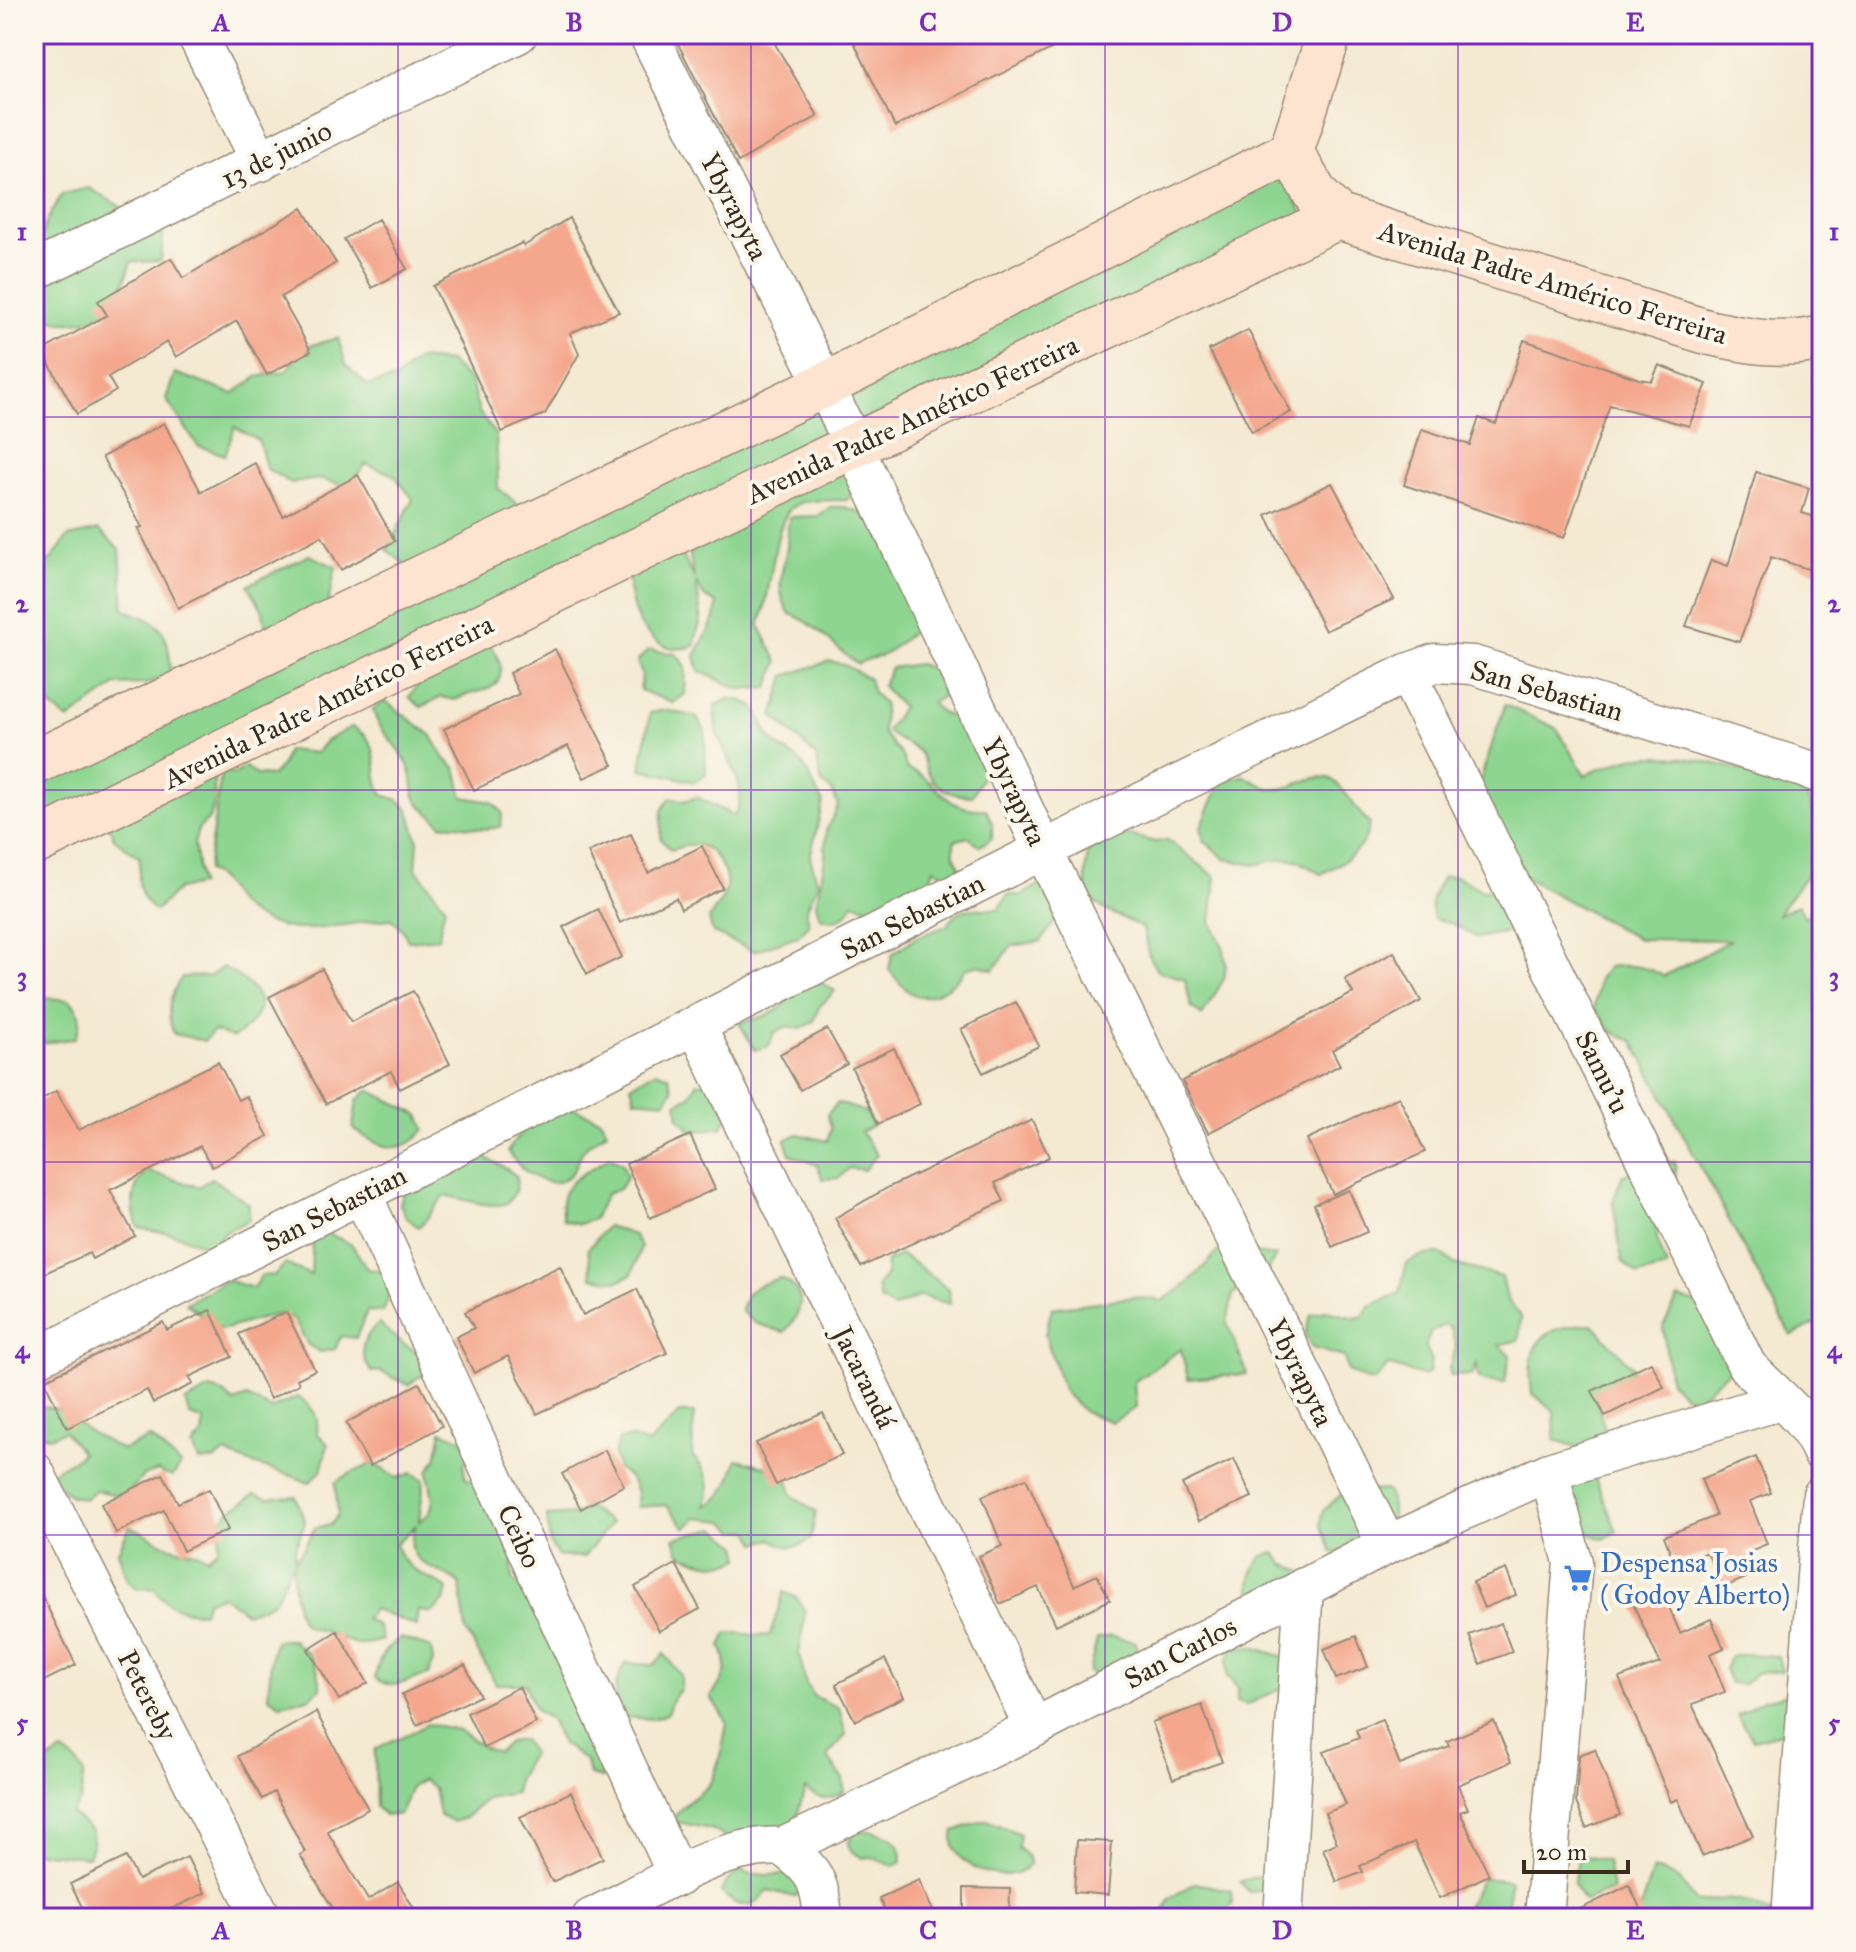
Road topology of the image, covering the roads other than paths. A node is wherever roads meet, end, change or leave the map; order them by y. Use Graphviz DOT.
graph roads {
  1 [pos="196,34"];
  2 [pos="518,34"];
  3 [pos="648,34"];
  4 [pos="1329,34"];
  5 [pos="1291,152"];
  6 [pos="261,162"];
  7 [pos="1338,217"];
  8 [pos="34,271"];
  9 [pos="1822,338"];
  10 [pos="825,385"];
  11 [pos="853,446"];
  12 [pos="1407,673"];
  13 [pos="34,763"];
  14 [pos="1822,774"];
  15 [pos="34,843"];
  16 [pos="1043,850"];
  17 [pos="696,1025"];
  18 [pos="362,1194"];
  19 [pos="34,1359"];
  20 [pos="1779,1401"];
  21 [pos="1822,1453"];
  22 [pos="34,1471"];
  23 [pos="1549,1472"];
  24 [pos="1822,1495"];
  25 [pos="1387,1545"];
  26 [pos="1304,1587"];
  27 [pos="1034,1728"];
  28 [pos="783,1847"];
  29 [pos="678,1877"];
  30 [pos="262,1918"];
  31 [pos="591,1918"];
  32 [pos="823,1918"];
  33 [pos="1283,1918"];
  34 [pos="1544,1918"];
  35 [pos="1791,1918"];
  1 -- 6 [label="street"];
  2 -- 6 [label="street, 13 de junio"];
  3 -- 10 [label="street, Ybyrapyta"];
  4 -- 5 [label="street"];
  5 -- 7 [label="street"];
  5 -- 10 [label="street"];
  6 -- 8 [label="street, 13 de junio"];
  7 -- 9 [label="street, Avenida Padre Américo Ferreira"];
  7 -- 11 [label="street, Avenida Padre Américo Ferreira"];
  10 -- 11 [label="street, Ybyrapyta"];
  10 -- 13 [label="street"];
  11 -- 15 [label="street, Avenida Padre Américo Ferreira"];
  11 -- 16 [label="street, Ybyrapyta"];
  12 -- 14 [label="street, San Sebastian"];
  12 -- 16 [label="street, San Sebastian"];
  12 -- 20 [label="street, Samu'u"];
  16 -- 17 [label="street, San Sebastian"];
  16 -- 25 [label="street, Ybyrapyta"];
  17 -- 18 [label="street, San Sebastian"];
  17 -- 27 [label="street, Jacarandá"];
  18 -- 19 [label="street, San Sebastian"];
  18 -- 29 [label="street, Ceibo"];
  20 -- 21 [label="street, Samu'u"];
  20 -- 23 [label="street, San Carlos"];
  22 -- 30 [label="street, Petereby"];
  23 -- 25 [label="street, San Carlos"];
  23 -- 34 [label="street"];
  24 -- 35 [label="street"];
  25 -- 26 [label="street, San Carlos"];
  26 -- 27 [label="street, San Carlos"];
  26 -- 33 [label="street"];
  27 -- 28 [label="street, San Carlos"];
  28 -- 29 [label="street, San Carlos"];
  28 -- 32 [label="street"];
  29 -- 31 [label="street, San Carlos"];
}
